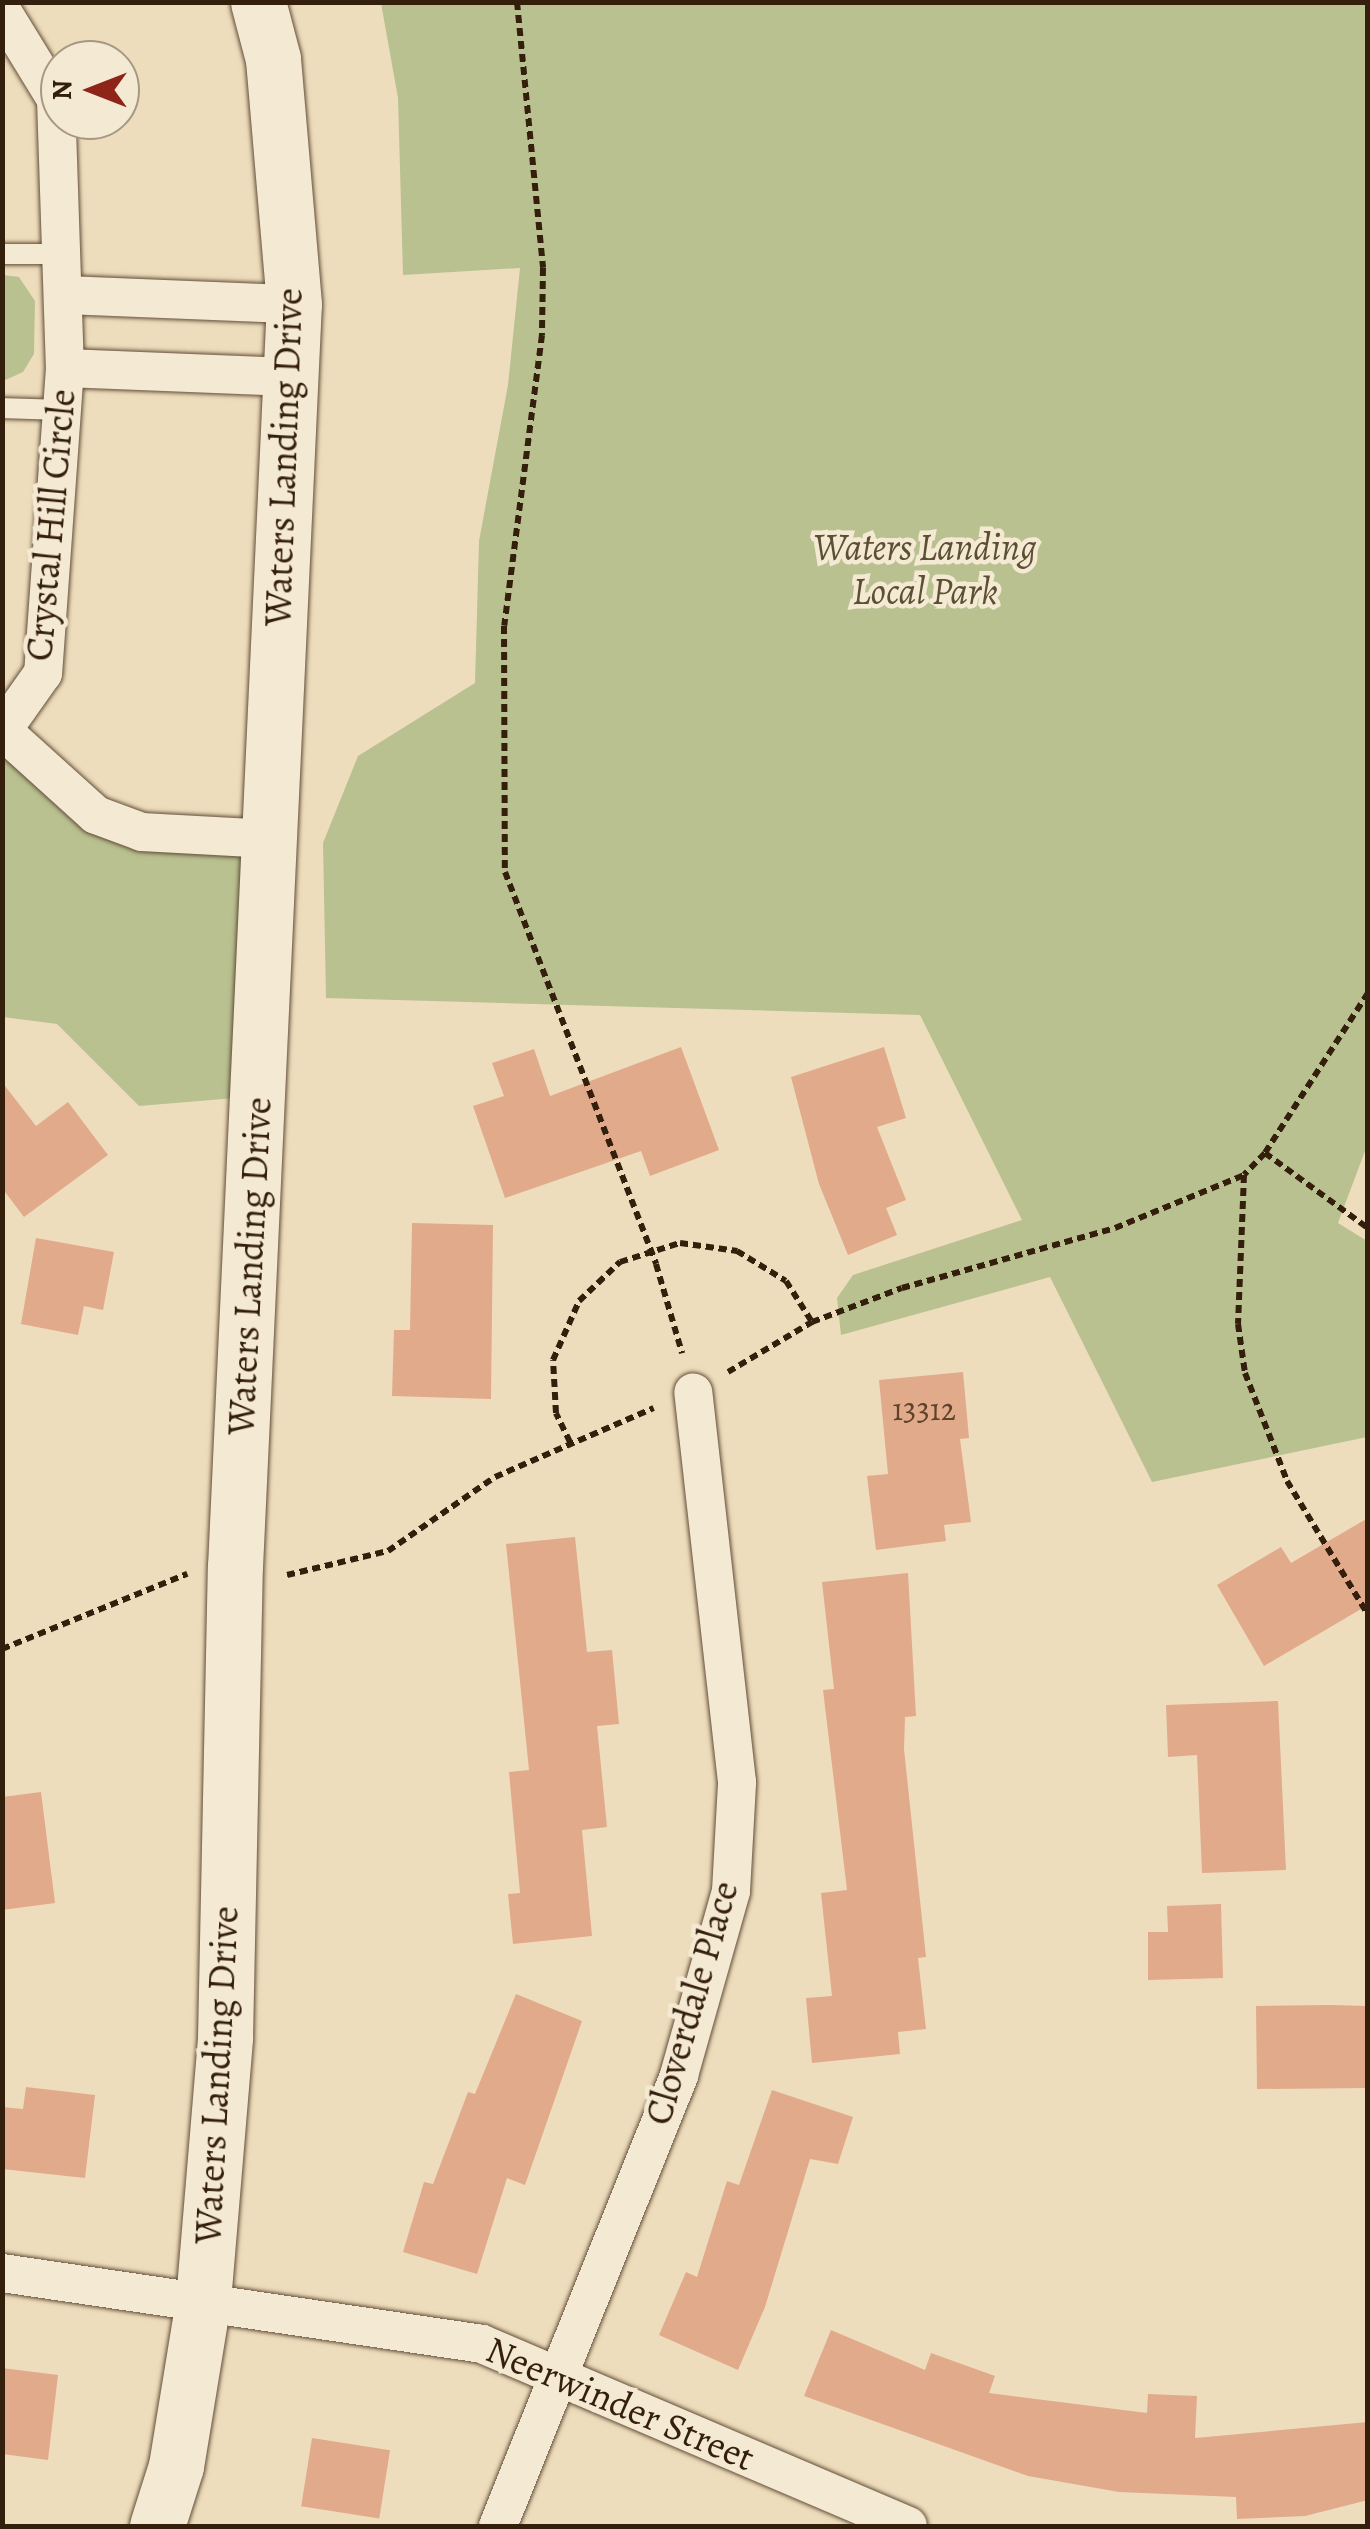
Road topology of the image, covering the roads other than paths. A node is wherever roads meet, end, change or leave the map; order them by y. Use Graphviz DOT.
graph roads {
  1 [pos="258,2"];
  2 [pos="2,11"];
  3 [pos="2,254"];
  4 [pos="63,254"];
  5 [pos="65,296"];
  6 [pos="294,304"];
  7 [pos="65,368"];
  8 [pos="290,377"];
  9 [pos="2,408"];
  10 [pos="61,410"];
  11 [pos="3,731"];
  12 [pos="270,839"];
  13 [pos="693,1392"];
  14 [pos="2,2273"];
  15 [pos="203,2301"];
  16 [pos="554,2372"];
  17 [pos="157,2526"];
  18 [pos="498,2526"];
  19 [pos="908,2526"];
  1 -- 6 [label="street, Waters Landing Drive"];
  2 -- 4 [label="street, Crystal Hill Circle"];
  3 -- 4 [label="lane"];
  4 -- 5 [label="street, Crystal Hill Circle"];
  5 -- 6 [label="street"];
  5 -- 7 [label="street, Crystal Hill Circle"];
  6 -- 8 [label="street, Waters Landing Drive"];
  7 -- 8 [label="street, Crystal Hill Circle"];
  7 -- 10 [label="street, Crystal Hill Circle"];
  8 -- 12 [label="street, Waters Landing Drive"];
  9 -- 10 [label="lane"];
  10 -- 11 [label="street, Crystal Hill Circle"];
  11 -- 12 [label="street"];
  12 -- 15 [label="street, Waters Landing Drive"];
  13 -- 16 [label="street, Cloverdale Place"];
  14 -- 15 [label="street, Neerwinder Street"];
  15 -- 16 [label="street, Neerwinder Street"];
  15 -- 17 [label="street, Waters Landing Drive"];
  16 -- 18 [label="street, Cloverdale Place"];
  16 -- 19 [label="street, Neerwinder Street"];
}
